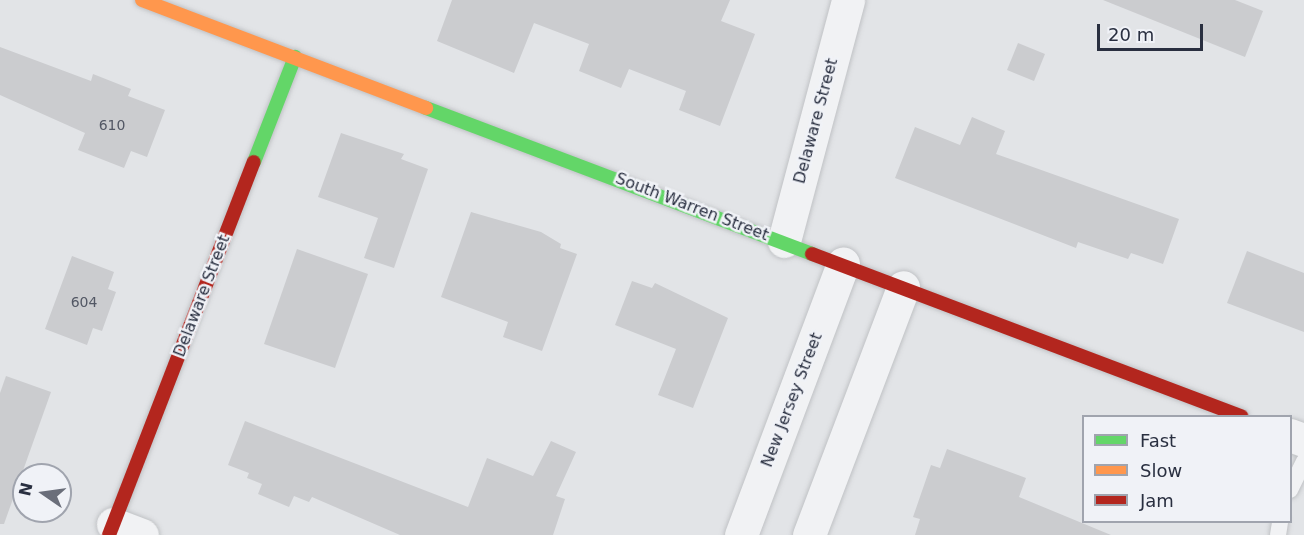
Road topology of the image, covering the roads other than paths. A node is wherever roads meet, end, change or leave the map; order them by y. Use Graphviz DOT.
graph roads {
  1 [pos="142,0"];
  2 [pos="848,0"];
  3 [pos="295,57"];
  4 [pos="784,241"];
  5 [pos="843,264"];
  6 [pos="903,287"];
  7 [pos="1236,415"];
  8 [pos="1304,461"];
  9 [pos="1292,486"];
  10 [pos="121,531"];
  11 [pos="741,535"];
  12 [pos="810,535"];
  1 -- 3 [label="street, South Warren Street"];
  2 -- 4 [label="street, Delaware Street"];
  3 -- 4 [label="street, South Warren Street"];
  3 -- 10 [label="street, Delaware Street"];
  4 -- 5 [label="street, South Warren Street"];
  5 -- 6 [label="street, South Warren Street"];
  5 -- 11 [label="street, New Jersey Street"];
  6 -- 7 [label="street, South Warren Street"];
  6 -- 12 [label="street"];
  8 -- 9 [label="lane"];
}
